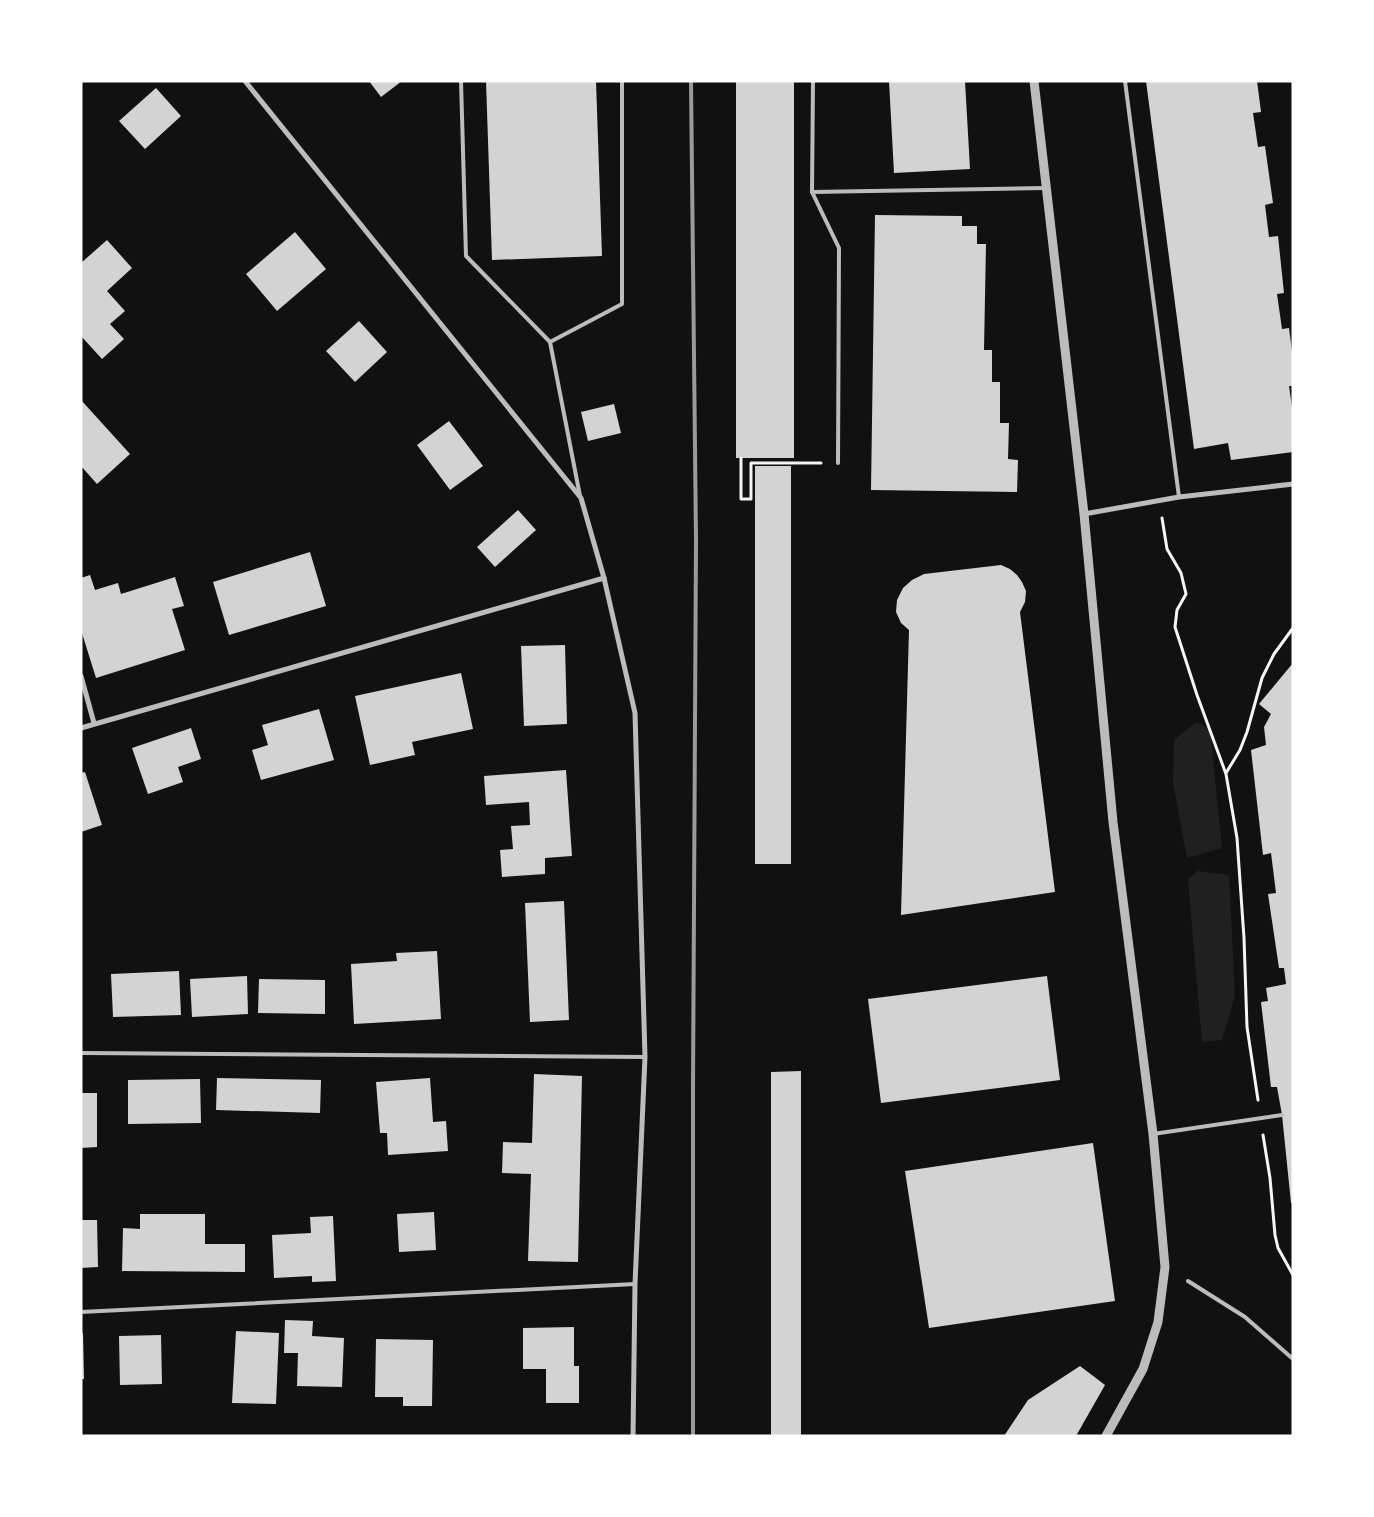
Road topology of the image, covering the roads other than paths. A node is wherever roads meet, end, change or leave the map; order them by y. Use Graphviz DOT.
graph roads {
  1 [pos="246,81"];
  2 [pos="461,81"];
  3 [pos="622,81"];
  4 [pos="813,81"];
  5 [pos="1034,81"];
  6 [pos="1125,81"];
  7 [pos="1047,188"];
  8 [pos="812,192"];
  9 [pos="550,342"];
  10 [pos="838,463"];
  11 [pos="1293,484"];
  12 [pos="1179,497"];
  13 [pos="581,498"];
  14 [pos="1084,514"];
  15 [pos="604,578"];
  16 [pos="81,676"];
  17 [pos="94,724"];
  18 [pos="81,728"];
  19 [pos="81,1053"];
  20 [pos="645,1057"];
  21 [pos="1282,1115"];
  22 [pos="1152,1134"];
  23 [pos="1188,1281"];
  24 [pos="635,1284"];
  25 [pos="81,1312"];
  26 [pos="1293,1359"];
  27 [pos="633,1436"];
  28 [pos="1106,1436"];
  1 -- 13 [label="street"];
  2 -- 9 [label="lane"];
  3 -- 9 [label="lane"];
  4 -- 8 [label="lane"];
  5 -- 7 [label="street"];
  6 -- 12 [label="lane"];
  7 -- 8 [label="lane"];
  7 -- 14 [label="street"];
  8 -- 10 [label="lane"];
  9 -- 13 [label="lane"];
  11 -- 12 [label="street"];
  12 -- 14 [label="street"];
  13 -- 15 [label="street"];
  14 -- 22 [label="street"];
  15 -- 17 [label="street"];
  15 -- 20 [label="street"];
  16 -- 17 [label="street"];
  17 -- 18 [label="street"];
  19 -- 20 [label="lane"];
  20 -- 24 [label="street"];
  21 -- 22 [label="lane"];
  22 -- 28 [label="street"];
  23 -- 26 [label="lane"];
  24 -- 25 [label="lane"];
  24 -- 27 [label="street"];
}
